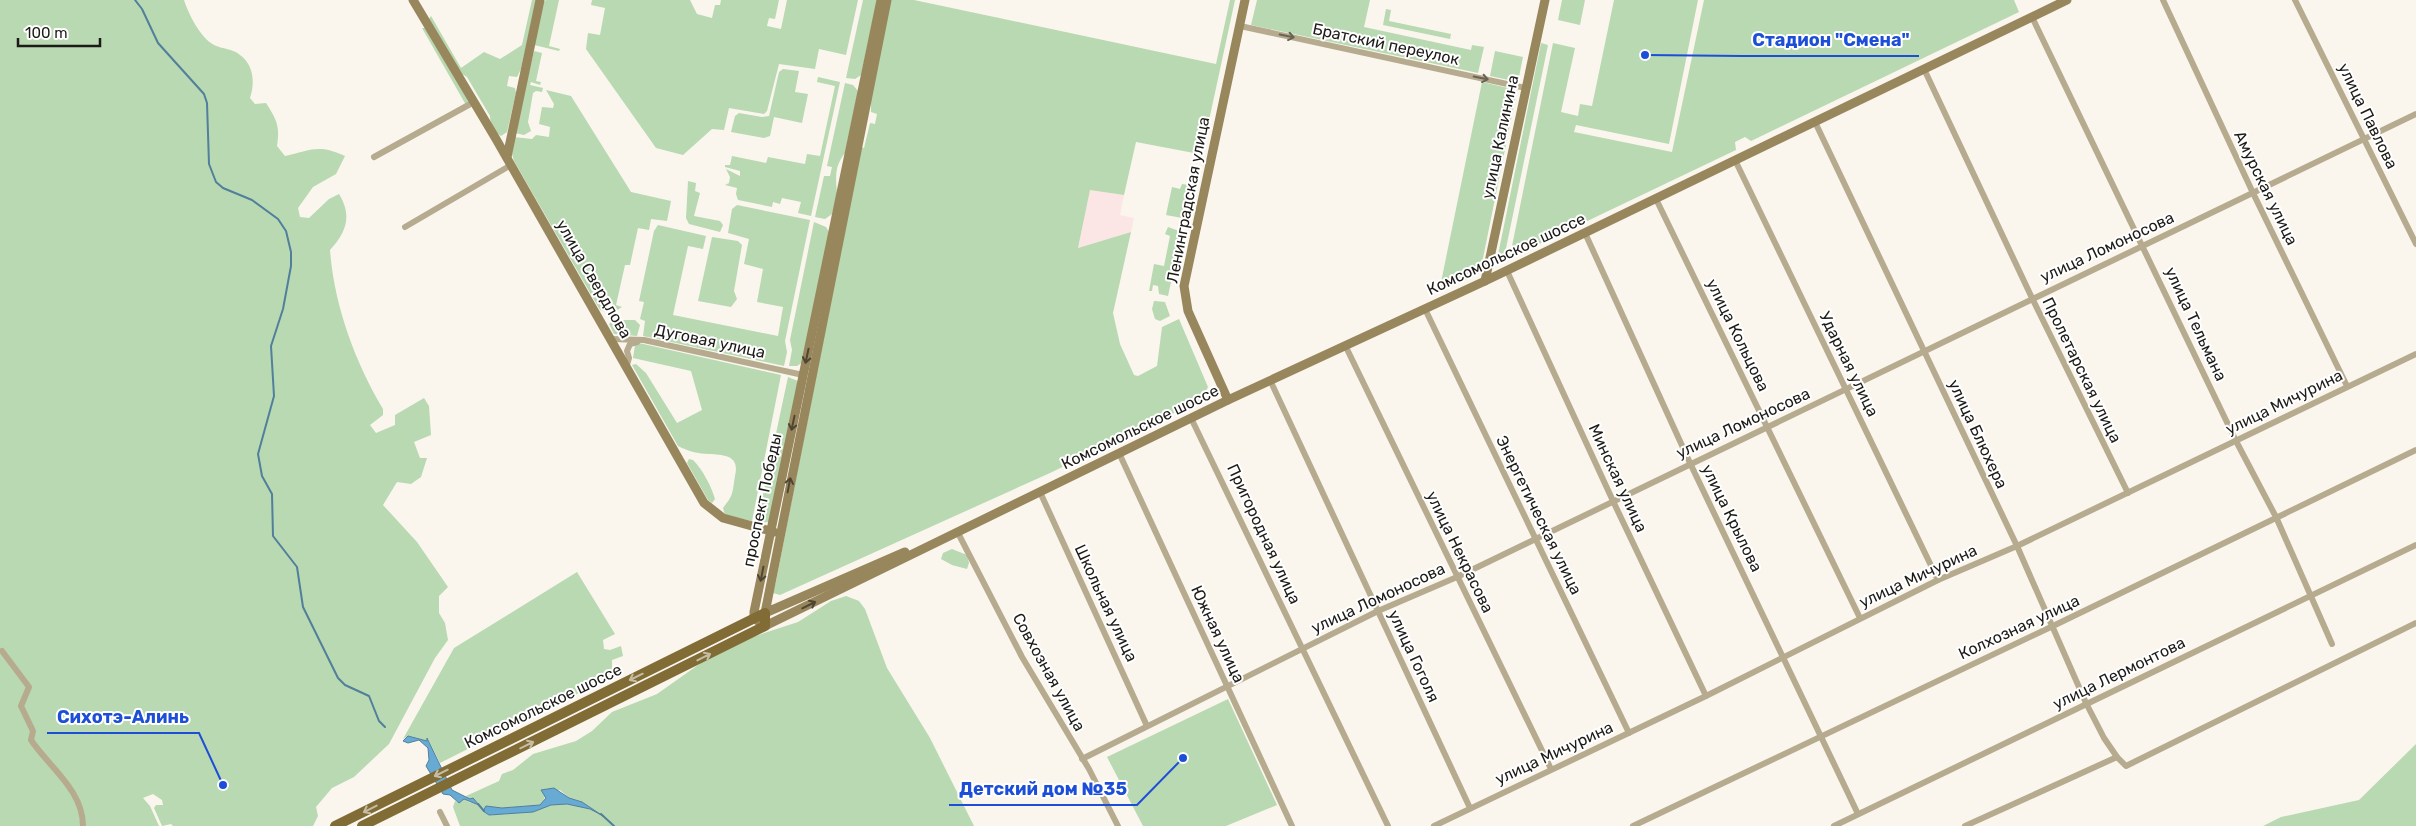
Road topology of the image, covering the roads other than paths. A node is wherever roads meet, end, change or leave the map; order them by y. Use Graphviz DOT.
graph roads {
  1 [pos="413,0"];
  2 [pos="540,0"];
  3 [pos="880,0"];
  4 [pos="887,0"];
  5 [pos="1245,0"];
  6 [pos="1545,0"];
  7 [pos="2066,0"];
  8 [pos="2163,0"];
  9 [pos="2295,0"];
  10 [pos="2032,17"];
  11 [pos="1240,26"];
  12 [pos="1924,69"];
  13 [pos="867,84"];
  14 [pos="1526,88"];
  15 [pos="474,102"];
  16 [pos="2416,114"];
  17 [pos="1815,122"];
  18 [pos="511,136"];
  19 [pos="496,139"];
  20 [pos="2364,139"];
  21 [pos="374,157"];
  22 [pos="1736,160"];
  23 [pos="509,161"];
  24 [pos="2253,193"];
  25 [pos="1656,199"];
  26 [pos="405,227"];
  27 [pos="1585,233"];
  28 [pos="2416,244"];
  29 [pos="2143,246"];
  30 [pos="1506,271"];
  31 [pos="1485,281"];
  32 [pos="2032,298"];
  33 [pos="1426,308"];
  34 [pos="611,339"];
  35 [pos="644,340"];
  36 [pos="1345,346"];
  37 [pos="1924,352"];
  38 [pos="2416,354"];
  39 [pos="627,366"];
  40 [pos="807,376"];
  41 [pos="1270,380"];
  42 [pos="2347,386"];
  43 [pos="1846,390"];
  44 [pos="1228,400"];
  45 [pos="1191,418"];
  46 [pos="1766,426"];
  47 [pos="2236,441"];
  48 [pos="2416,450"];
  49 [pos="1119,453"];
  50 [pos="1690,463"];
  51 [pos="1040,492"];
  52 [pos="2128,493"];
  53 [pos="1612,501"];
  54 [pos="2276,517"];
  55 [pos="957,531"];
  56 [pos="775,532"];
  57 [pos="1534,539"];
  58 [pos="2416,545"];
  59 [pos="2017,546"];
  60 [pos="864,573"];
  61 [pos="1457,577"];
  62 [pos="1938,580"];
  63 [pos="2310,596"];
  64 [pos="1378,611"];
  65 [pos="765,612"];
  66 [pos="754,618"];
  67 [pos="1860,618"];
  68 [pos="2416,623"];
  69 [pos="765,626"];
  70 [pos="2053,626"];
  71 [pos="2332,644"];
  72 [pos="1303,648"];
  73 [pos="2,651"];
  74 [pos="1784,657"];
  75 [pos="1228,687"];
  76 [pos="1706,696"];
  77 [pos="2086,703"];
  78 [pos="1147,726"];
  79 [pos="1629,733"];
  80 [pos="1822,735"];
  81 [pos="2117,757"];
  82 [pos="1082,759"];
  83 [pos="1550,769"];
  84 [pos="1470,808"];
  85 [pos="440,812"];
  86 [pos="1858,814"];
  87 [pos="83,826"];
  88 [pos="335,826"];
  89 [pos="362,826"];
  90 [pos="447,826"];
  91 [pos="1118,826"];
  92 [pos="1292,826"];
  93 [pos="1388,826"];
  94 [pos="1434,826"];
  95 [pos="1633,826"];
  96 [pos="1834,826"];
  97 [pos="1965,826"];
  1 -- 15 [label="main road, улица Свердлова"];
  2 -- 18 [label="main road"];
  3 -- 13 [label="main road, проспект Победы"];
  4 -- 13 [label="main road, проспект Победы"];
  5 -- 11 [label="main road, Ленинградская улица"];
  6 -- 14 [label="main road, улица Калинина"];
  7 -- 10 [label="main road, Комсомольское шоссе"];
  8 -- 24 [label="street, Амурская улица"];
  9 -- 20 [label="street, улица Павлова"];
  10 -- 12 [label="main road, Комсомольское шоссе"];
  10 -- 29 [label="street, улица Тельмана"];
  11 -- 14 [label="street, Братский переулок, one-way"];
  11 -- 44 [label="main road, Ленинградская улица"];
  12 -- 17 [label="main road, Комсомольское шоссе"];
  12 -- 32 [label="street, Пролетарская улица"];
  13 -- 40 [label="main road, проспект Победы"];
  14 -- 31 [label="main road, улица Калинина"];
  15 -- 19 [label="main road, улица Свердлова"];
  15 -- 21 [label="street"];
  16 -- 20 [label="street, улица Ломоносова"];
  17 -- 22 [label="main road, Комсомольское шоссе"];
  17 -- 37 [label="street, улица Блюхера"];
  18 -- 19 [label="main road"];
  18 -- 23 [label="main road"];
  19 -- 23 [label="main road, улица Свердлова"];
  20 -- 24 [label="street, улица Ломоносова"];
  20 -- 28 [label="street, улица Павлова"];
  22 -- 25 [label="main road, Комсомольское шоссе"];
  22 -- 43 [label="street, Ударная улица"];
  23 -- 26 [label="street"];
  23 -- 34 [label="main road, улица Свердлова"];
  24 -- 29 [label="street, улица Ломоносова"];
  24 -- 42 [label="street, Амурская улица"];
  25 -- 27 [label="main road, Комсомольское шоссе"];
  25 -- 46 [label="street, улица Кольцова"];
  27 -- 30 [label="main road, Комсомольское шоссе"];
  27 -- 50 [label="street, улица Крылова"];
  29 -- 32 [label="street, улица Ломоносова"];
  29 -- 47 [label="street, улица Тельмана"];
  30 -- 31 [label="main road, Комсомольское шоссе"];
  30 -- 53 [label="street, Минская улица"];
  31 -- 33 [label="main road, Комсомольское шоссе"];
  32 -- 37 [label="street, улица Ломоносова"];
  32 -- 52 [label="street, Пролетарская улица"];
  33 -- 36 [label="main road, Комсомольское шоссе"];
  33 -- 57 [label="street, Энергетическая улица"];
  34 -- 35 [label="street, Дуговая улица"];
  34 -- 39 [label="main road, улица Свердлова"];
  35 -- 39 [label="street"];
  35 -- 40 [label="street, Дуговая улица"];
  36 -- 41 [label="main road, Комсомольское шоссе"];
  36 -- 61 [label="street, улица Некрасова"];
  37 -- 43 [label="street, улица Ломоносова"];
  37 -- 59 [label="street, улица Блюхера"];
  38 -- 42 [label="street, улица Мичурина"];
  39 -- 56 [label="main road, улица Свердлова"];
  40 -- 56 [label="main road, проспект Победы"];
  41 -- 44 [label="main road, Комсомольское шоссе"];
  41 -- 64 [label="street, улица Гоголя"];
  42 -- 47 [label="street, улица Мичурина"];
  43 -- 46 [label="street, улица Ломоносова"];
  43 -- 62 [label="street, Ударная улица"];
  44 -- 45 [label="main road, Комсомольское шоссе"];
  45 -- 49 [label="main road, Комсомольское шоссе"];
  45 -- 72 [label="street, Пригородная улица"];
  46 -- 50 [label="street, улица Ломоносова"];
  46 -- 67 [label="street, улица Кольцова"];
  47 -- 52 [label="street, улица Мичурина"];
  47 -- 54 [label="street, улица Тельмана"];
  48 -- 54 [label="street, Колхозная улица"];
  49 -- 51 [label="main road, Комсомольское шоссе"];
  49 -- 75 [label="street, Южная улица"];
  50 -- 53 [label="street, улица Ломоносова"];
  50 -- 74 [label="street, улица Крылова"];
  51 -- 55 [label="main road, Комсомольское шоссе"];
  51 -- 78 [label="street, Школьная улица"];
  52 -- 59 [label="street, улица Мичурина"];
  53 -- 57 [label="street, улица Ломоносова"];
  53 -- 76 [label="street, Минская улица"];
  54 -- 63 [label="street, улица Тельмана"];
  54 -- 70 [label="street, Колхозная улица"];
  55 -- 60 [label="main road, Комсомольское шоссе"];
  55 -- 82 [label="street, Совхозная улица"];
  56 -- 65 [label="main road, проспект Победы"];
  56 -- 66 [label="main road, проспект Победы, one-way"];
  57 -- 61 [label="street, улица Ломоносова"];
  57 -- 79 [label="street, Энергетическая улица"];
  58 -- 63 [label="street, улица Лермонтова"];
  59 -- 62 [label="street, улица Мичурина"];
  59 -- 70 [label="street, улица Блюхера"];
  60 -- 65 [label="main road, Комсомольское шоссе"];
  69 -- 60 [label="main road, Комсомольское шоссе, one-way"];
  61 -- 64 [label="street, улица Ломоносова"];
  61 -- 83 [label="street, улица Некрасова"];
  62 -- 67 [label="street, улица Мичурина"];
  63 -- 71 [label="street, улица Тельмана"];
  63 -- 77 [label="street, улица Лермонтова"];
  64 -- 72 [label="street, улица Ломоносова"];
  64 -- 84 [label="street, улица Гоголя"];
  65 -- 66 [label="main road, Комсомольское шоссе"];
  65 -- 69 [label="main road"];
  66 -- 69 [label="main road"];
  66 -- 88 [label="main road, Комсомольское шоссе, one-way"];
  67 -- 74 [label="street, улица Мичурина"];
  68 -- 81 [label="street"];
  89 -- 69 [label="main road, Комсомольское шоссе, one-way"];
  70 -- 77 [label="street, улица Блюхера"];
  70 -- 80 [label="street, Колхозная улица"];
  72 -- 75 [label="street, улица Ломоносова"];
  72 -- 93 [label="street, Пригородная улица"];
  73 -- 87 [label="street"];
  74 -- 76 [label="street, улица Мичурина"];
  74 -- 80 [label="street, улица Крылова"];
  75 -- 78 [label="street, улица Ломоносова"];
  75 -- 92 [label="street, Южная улица"];
  76 -- 79 [label="street, улица Мичурина"];
  77 -- 81 [label="street, улица Блюхера"];
  77 -- 86 [label="street, улица Лермонтова"];
  78 -- 82 [label="street, улица Ломоносова"];
  79 -- 83 [label="street, улица Мичурина"];
  80 -- 86 [label="street, улица Крылова"];
  80 -- 95 [label="street, Колхозная улица"];
  81 -- 97 [label="street"];
  82 -- 91 [label="street, Совхозная улица"];
  83 -- 84 [label="street, улица Мичурина"];
  84 -- 94 [label="street, улица Мичурина"];
  85 -- 90 [label="street"];
  86 -- 96 [label="street, улица Лермонтова"];
}
